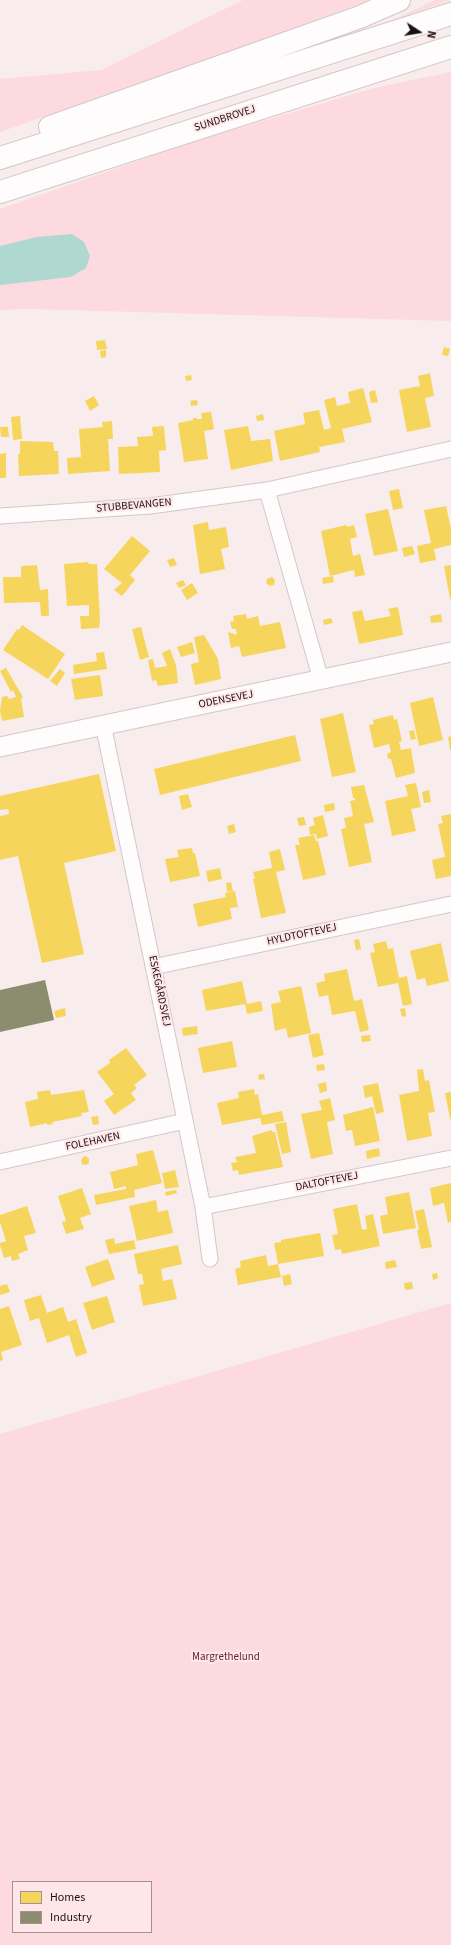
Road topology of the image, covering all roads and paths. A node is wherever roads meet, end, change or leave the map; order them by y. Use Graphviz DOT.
graph roads {
  1 [pos="399,0"];
  2 [pos="451,14"];
  3 [pos="451,47"];
  4 [pos="451,62"];
  5 [pos="383,69"];
  6 [pos="0,146"];
  7 [pos="0,158"];
  8 [pos="0,192"];
  9 [pos="451,449"];
  10 [pos="267,490"];
  11 [pos="0,516"];
  12 [pos="451,652"];
  13 [pos="321,680"];
  14 [pos="103,724"];
  15 [pos="0,746"];
  16 [pos="451,904"];
  17 [pos="153,966"];
  18 [pos="185,1121"];
  19 [pos="451,1158"];
  20 [pos="0,1162"];
  21 [pos="203,1207"];
  22 [pos="210,1259"];
  1 -- 6 [label="main road"];
  2 -- 7 [label="main road"];
  3 -- 5 [label="main road, SUNDBROVEJ"];
  4 -- 5 [label="main road"];
  5 -- 8 [label="main road, SUNDBROVEJ"];
  9 -- 10 [label="street, STUBBEVANGEN"];
  10 -- 11 [label="street, STUBBEVANGEN"];
  10 -- 13 [label="street"];
  12 -- 13 [label="street, ODENSEVEJ"];
  13 -- 14 [label="street, ODENSEVEJ"];
  14 -- 15 [label="street, ODENSEVEJ"];
  14 -- 17 [label="street, ESKEGÅRDSVEJ"];
  16 -- 17 [label="street, HYLDTOFTEVEJ"];
  17 -- 18 [label="street, ESKEGÅRDSVEJ"];
  18 -- 20 [label="street, FOLEHAVEN"];
  18 -- 21 [label="street, ESKEGÅRDSVEJ"];
  19 -- 21 [label="street, DALTOFTEVEJ"];
  21 -- 22 [label="street, ESKEGÅRDSVEJ"];
}
